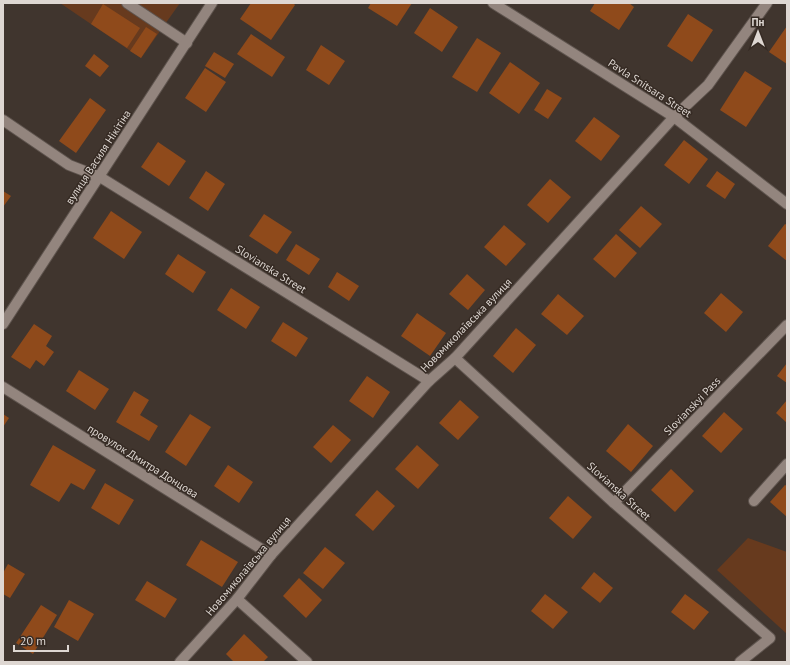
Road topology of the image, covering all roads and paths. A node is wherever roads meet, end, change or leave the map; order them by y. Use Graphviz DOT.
graph roads {
  1 [pos="128,3"];
  2 [pos="212,3"];
  3 [pos="493,3"];
  4 [pos="766,3"];
  5 [pos="187,42"];
  6 [pos="674,117"];
  7 [pos="3,120"];
  8 [pos="100,176"];
  9 [pos="787,204"];
  10 [pos="3,324"];
  11 [pos="787,326"];
  12 [pos="455,358"];
  13 [pos="430,381"];
  14 [pos="3,387"];
  15 [pos="787,464"];
  16 [pos="754,501"];
  17 [pos="614,503"];
  18 [pos="271,555"];
  19 [pos="237,599"];
  20 [pos="180,662"];
  21 [pos="307,662"];
  22 [pos="740,662"];
  1 -- 5 [label="street"];
  2 -- 5 [label="street, вулиця Василя Нікітіна"];
  3 -- 6 [label="street, Pavla Snitsara Street"];
  4 -- 6 [label="street, Новомиколаївська вулиця"];
  5 -- 8 [label="street, вулиця Василя Нікітіна"];
  6 -- 9 [label="street, Pavla Snitsara Street"];
  6 -- 12 [label="street, Новомиколаївська вулиця"];
  7 -- 8 [label="street, Slovianska Street"];
  8 -- 10 [label="street, вулиця Василя Нікітіна"];
  8 -- 13 [label="street, Slovianska Street"];
  11 -- 17 [label="street, Slovianskyi Pass"];
  12 -- 13 [label="street, Новомиколаївська вулиця"];
  12 -- 17 [label="street, Slovianska Street"];
  13 -- 18 [label="street, Новомиколаївська вулиця"];
  14 -- 18 [label="street, провулок Дмитра Донцова"];
  15 -- 16 [label="street"];
  17 -- 22 [label="street, Slovianska Street"];
  18 -- 19 [label="street, Новомиколаївська вулиця"];
  19 -- 20 [label="street, Новомиколаївська вулиця"];
  19 -- 21 [label="street"];
}
